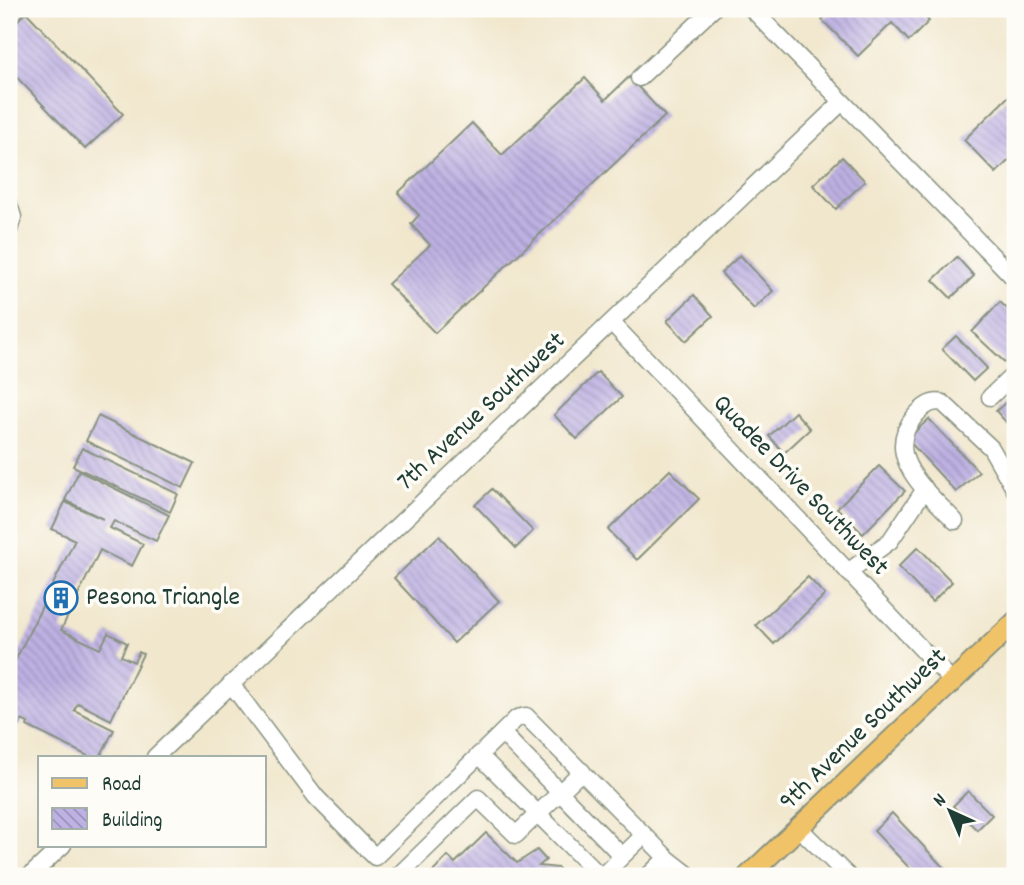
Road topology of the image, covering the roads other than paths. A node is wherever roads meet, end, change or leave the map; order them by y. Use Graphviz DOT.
graph roads {
  1 [pos="713,9"];
  2 [pos="752,9"];
  3 [pos="639,78"];
  4 [pos="842,102"];
  5 [pos="9,205"];
  6 [pos="9,230"];
  7 [pos="1015,279"];
  8 [pos="611,323"];
  9 [pos="1015,375"];
  10 [pos="990,397"];
  11 [pos="925,489"];
  12 [pos="1015,490"];
  13 [pos="955,521"];
  14 [pos="848,572"];
  15 [pos="1014,626"];
  16 [pos="953,682"];
  17 [pos="231,684"];
  18 [pos="502,733"];
  19 [pos="479,755"];
  20 [pos="156,756"];
  21 [pos="582,771"];
  22 [pos="457,777"];
  23 [pos="560,793"];
  24 [pos="478,798"];
  25 [pos="538,815"];
  26 [pos="799,828"];
  27 [pos="645,835"];
  28 [pos="62,846"];
  29 [pos="622,856"];
  30 [pos="375,857"];
  31 [pos="667,858"];
  32 [pos="30,876"];
  33 [pos="396,876"];
  34 [pos="601,876"];
  35 [pos="648,876"];
  36 [pos="690,876"];
  37 [pos="748,876"];
  38 [pos="848,876"];
  1 -- 3 [label="street"];
  2 -- 4 [label="street"];
  4 -- 7 [label="street"];
  4 -- 8 [label="street, 7th Avenue Southwest"];
  5 -- 6 [label="street"];
  8 -- 14 [label="street, Quadee Drive Southwest"];
  8 -- 17 [label="street, 7th Avenue Southwest"];
  9 -- 10 [label="street"];
  11 -- 12 [label="street"];
  11 -- 13 [label="street"];
  11 -- 14 [label="street"];
  14 -- 16 [label="street, Quadee Drive Southwest"];
  15 -- 16 [label="main road, 9th Avenue Southwest"];
  16 -- 26 [label="main road, 9th Avenue Southwest"];
  17 -- 20 [label="street, 7th Avenue Southwest"];
  17 -- 30 [label="street"];
  18 -- 19 [label="street"];
  18 -- 21 [label="street"];
  18 -- 23 [label="street"];
  19 -- 22 [label="street"];
  19 -- 25 [label="street"];
  21 -- 23 [label="street"];
  21 -- 27 [label="street"];
  22 -- 24 [label="street"];
  22 -- 30 [label="street"];
  23 -- 25 [label="street"];
  23 -- 29 [label="street"];
  24 -- 25 [label="street"];
  24 -- 33 [label="street"];
  25 -- 34 [label="street"];
  26 -- 37 [label="main road, 9th Avenue Southwest"];
  26 -- 38 [label="street"];
  27 -- 29 [label="street"];
  27 -- 31 [label="street"];
  28 -- 32 [label="street"];
  29 -- 34 [label="street"];
  30 -- 33 [label="street"];
  31 -- 35 [label="street"];
  31 -- 36 [label="street"];
}
